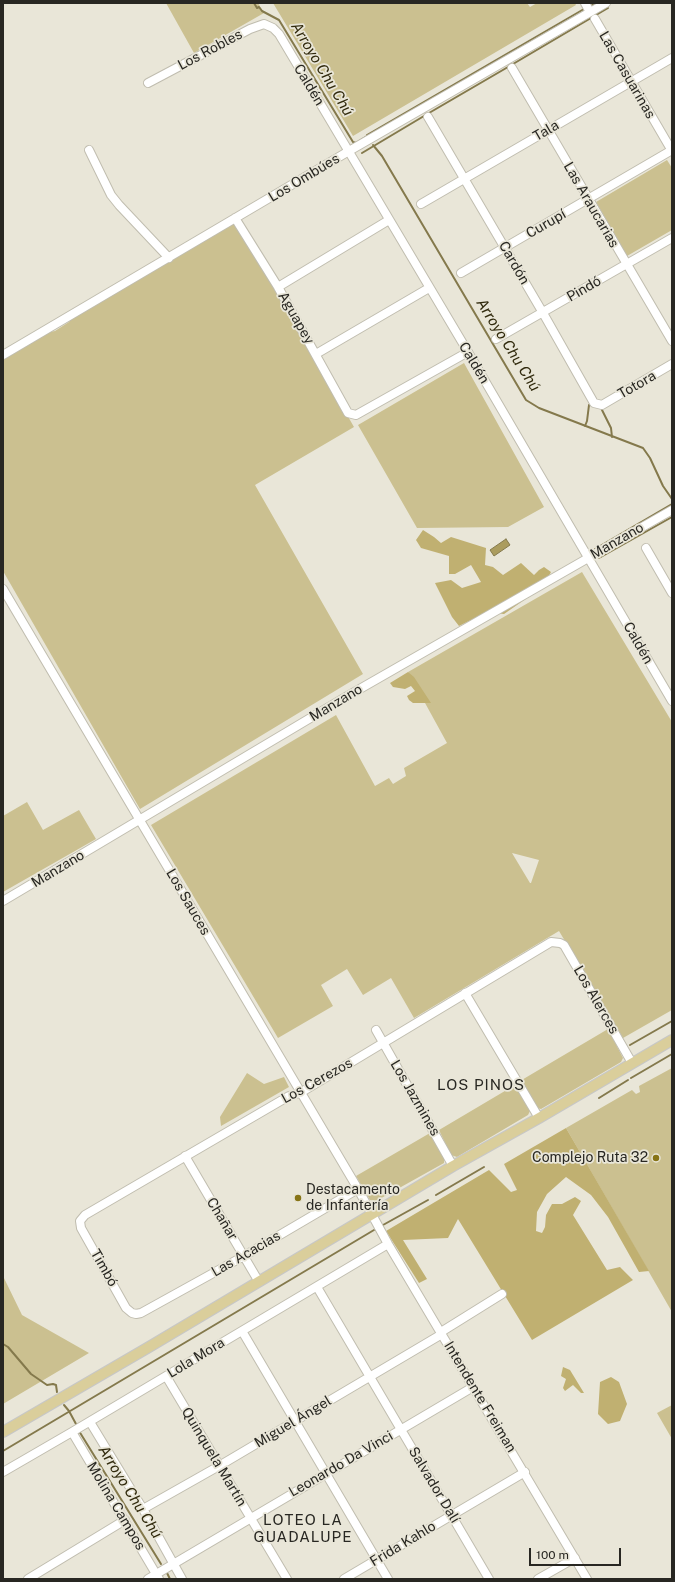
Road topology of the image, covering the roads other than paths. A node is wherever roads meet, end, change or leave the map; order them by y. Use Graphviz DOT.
graph roads {
  1 [pos="585,3"];
  2 [pos="606,3"];
  3 [pos="593,15"];
  4 [pos="273,28"];
  5 [pos="672,58"];
  6 [pos="512,68"];
  7 [pos="631,81"];
  8 [pos="148,83"];
  9 [pos="428,117"];
  10 [pos="548,130"];
  11 [pos="89,150"];
  12 [pos="672,150"];
  13 [pos="349,151"];
  14 [pos="464,179"];
  15 [pos="588,199"];
  16 [pos="421,204"];
  17 [pos="236,218"];
  18 [pos="389,220"];
  19 [pos="672,238"];
  20 [pos="505,248"];
  21 [pos="169,258"];
  22 [pos="626,264"];
  23 [pos="461,273"];
  24 [pos="278,286"];
  25 [pos="429,288"];
  26 [pos="543,313"];
  27 [pos="496,339"];
  28 [pos="672,341"];
  29 [pos="468,352"];
  30 [pos="316,354"];
  31 [pos="3,355"];
  32 [pos="672,364"];
  33 [pos="602,405"];
  34 [pos="672,510"];
  35 [pos="646,548"];
  36 [pos="588,558"];
  37 [pos="669,579"];
  38 [pos="3,589"];
  39 [pos="672,593"];
  40 [pos="672,701"];
  41 [pos="140,820"];
  42 [pos="3,901"];
  43 [pos="555,942"];
  44 [pos="465,993"];
  45 [pos="376,1030"];
  46 [pos="672,1040"];
  47 [pos="384,1043"];
  48 [pos="632,1063"];
  49 [pos="300,1093"];
  50 [pos="538,1118"];
  51 [pos="185,1156"];
  52 [pos="453,1166"];
  53 [pos="358,1189"];
  54 [pos="372,1215"];
  55 [pos="80,1221"];
  56 [pos="388,1244"];
  57 [pos="244,1256"];
  58 [pos="259,1282"];
  59 [pos="317,1286"];
  60 [pos="502,1294"];
  61 [pos="132,1313"];
  62 [pos="242,1331"];
  63 [pos="442,1333"];
  64 [pos="166,1376"];
  65 [pos="370,1376"];
  66 [pos="473,1387"];
  67 [pos="294,1421"];
  68 [pos="90,1422"];
  69 [pos="401,1430"];
  70 [pos="3,1432"];
  71 [pos="72,1432"];
  72 [pos="219,1466"];
  73 [pos="3,1472"];
  74 [pos="524,1472"];
  75 [pos="326,1474"];
  76 [pos="142,1509"];
  77 [pos="452,1515"];
  78 [pos="251,1518"];
  79 [pos="125,1520"];
  80 [pos="575,1558"];
  81 [pos="376,1560"];
  82 [pos="173,1564"];
  83 [pos="158,1577"];
  84 [pos="28,1579"];
  85 [pos="148,1579"];
  86 [pos="182,1579"];
  87 [pos="287,1579"];
  88 [pos="344,1579"];
  89 [pos="388,1579"];
  90 [pos="489,1579"];
  91 [pos="538,1579"];
  92 [pos="587,1579"];
  1 -- 3 [label="street, Las Casuarinas"];
  2 -- 3 [label="street, Los Ombúes"];
  3 -- 7 [label="street, Las Casuarinas"];
  3 -- 13 [label="street, Los Ombúes"];
  4 -- 8 [label="street, Los Robles"];
  4 -- 13 [label="street, Caldén"];
  5 -- 7 [label="street, Tala"];
  6 -- 10 [label="street, Las Araucarias"];
  7 -- 10 [label="street, Tala"];
  7 -- 12 [label="street, Las Casuarinas"];
  9 -- 14 [label="street, Cardón"];
  10 -- 14 [label="street, Tala"];
  10 -- 15 [label="street, Las Araucarias"];
  11 -- 21 [label="street"];
  12 -- 15 [label="street, Curupí"];
  13 -- 17 [label="street, Los Ombúes"];
  13 -- 18 [label="street, Caldén"];
  14 -- 16 [label="street, Tala"];
  14 -- 20 [label="street, Cardón"];
  15 -- 20 [label="street, Curupí"];
  15 -- 22 [label="street, Las Araucarias"];
  17 -- 21 [label="street, Los Ombúes"];
  17 -- 24 [label="street, Aguapey"];
  18 -- 24 [label="street"];
  18 -- 25 [label="street, Caldén"];
  19 -- 22 [label="street, Pindó"];
  20 -- 23 [label="street, Curupí"];
  20 -- 26 [label="street, Cardón"];
  21 -- 31 [label="street, Los Ombúes"];
  22 -- 26 [label="street, Pindó"];
  22 -- 28 [label="street, Las Araucarias"];
  24 -- 30 [label="street, Aguapey"];
  25 -- 29 [label="street, Caldén"];
  25 -- 30 [label="street"];
  26 -- 27 [label="street, Pindó"];
  26 -- 33 [label="street, Cardón"];
  29 -- 30 [label="street, Aguapey"];
  29 -- 36 [label="street, Caldén"];
  32 -- 33 [label="street, Totora"];
  34 -- 36 [label="street, Manzano"];
  35 -- 37 [label="street"];
  36 -- 40 [label="street, Caldén"];
  36 -- 41 [label="street, Manzano"];
  37 -- 39 [label="street"];
  38 -- 41 [label="street, Los Sauces"];
  41 -- 42 [label="street, Manzano"];
  41 -- 49 [label="street, Los Sauces"];
  43 -- 44 [label="street, Los Cerezos"];
  43 -- 48 [label="street, Los Alerces"];
  44 -- 47 [label="street, Los Cerezos"];
  44 -- 50 [label="street"];
  45 -- 47 [label="street, Los Jazmines"];
  46 -- 48 [label="main road"];
  47 -- 49 [label="street, Los Cerezos"];
  47 -- 52 [label="street, Los Jazmines"];
  48 -- 50 [label="main road"];
  49 -- 51 [label="street, Los Cerezos"];
  49 -- 53 [label="street, Los Sauces"];
  50 -- 52 [label="main road"];
  51 -- 55 [label="street, Los Cerezos"];
  51 -- 57 [label="street, Chañar"];
  52 -- 54 [label="main road"];
  53 -- 54 [label="street, Los Sauces"];
  53 -- 57 [label="street, Las Acacias"];
  54 -- 56 [label="street, Intendente Freiman"];
  54 -- 58 [label="main road"];
  55 -- 61 [label="street, Timbó"];
  56 -- 59 [label="street, Lola Mora"];
  56 -- 63 [label="street, Intendente Freiman"];
  57 -- 58 [label="street, Chañar"];
  57 -- 61 [label="street, Las Acacias"];
  58 -- 70 [label="main road"];
  59 -- 62 [label="street, Lola Mora"];
  59 -- 65 [label="street, Salvador Dalí"];
  60 -- 63 [label="street, Miguel Ángel"];
  62 -- 64 [label="street, Lola Mora"];
  62 -- 67 [label="street"];
  63 -- 65 [label="street, Miguel Ángel"];
  63 -- 66 [label="street, Intendente Freiman"];
  64 -- 68 [label="street, Lola Mora"];
  64 -- 72 [label="street, Quinquela Martín"];
  65 -- 67 [label="street, Miguel Ángel"];
  65 -- 69 [label="street, Salvador Dalí"];
  66 -- 69 [label="street, Leonardo Da Vinci"];
  66 -- 74 [label="street, Intendente Freiman"];
  67 -- 72 [label="street, Miguel Ángel"];
  67 -- 75 [label="street"];
  68 -- 71 [label="street, Lola Mora"];
  68 -- 76 [label="street, Molina Campos"];
  69 -- 75 [label="street, Leonardo Da Vinci"];
  69 -- 77 [label="street, Salvador Dalí"];
  71 -- 73 [label="street, Lola Mora"];
  71 -- 79 [label="street, Molina Campos"];
  72 -- 76 [label="street, Miguel Ángel"];
  72 -- 78 [label="street, Quinquela Martín"];
  74 -- 77 [label="street, Frida Kahlo"];
  74 -- 80 [label="street, Intendente Freiman"];
  75 -- 78 [label="street, Leonardo Da Vinci"];
  75 -- 81 [label="street"];
  76 -- 82 [label="street, Molina Campos"];
  77 -- 81 [label="street, Frida Kahlo"];
  77 -- 90 [label="street, Salvador Dalí"];
  78 -- 82 [label="street, Leonardo Da Vinci"];
  78 -- 87 [label="street, Quinquela Martín"];
  79 -- 83 [label="street, Molina Campos"];
  79 -- 84 [label="street"];
  80 -- 91 [label="street"];
  80 -- 92 [label="street, Intendente Freiman"];
  81 -- 88 [label="street, Frida Kahlo"];
  81 -- 89 [label="street"];
  82 -- 83 [label="street, Leonardo Da Vinci"];
  82 -- 86 [label="street, Molina Campos"];
  83 -- 85 [label="street, Leonardo Da Vinci"];
}
